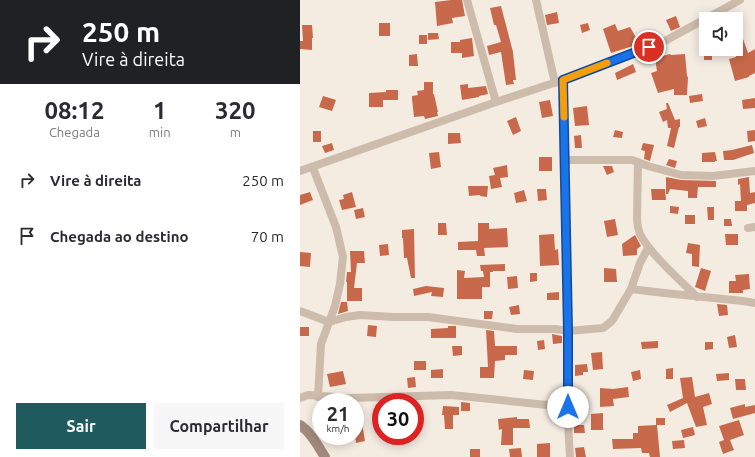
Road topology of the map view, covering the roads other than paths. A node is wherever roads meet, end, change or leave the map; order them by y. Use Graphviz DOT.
graph roads {
  1 [pos="468,0"];
  2 [pos="536,0"];
  3 [pos="740,0"];
  4 [pos="727,4"];
  5 [pos="559,82"];
  6 [pos="496,102"];
  7 [pos="564,160"];
  8 [pos="638,162"];
  9 [pos="313,168"];
  10 [pos="755,170"];
  11 [pos="300,171"];
  12 [pos="648,248"];
  13 [pos="631,289"];
  14 [pos="696,297"];
  15 [pos="755,303"];
  16 [pos="300,311"];
  17 [pos="329,322"];
  18 [pos="568,331"];
  19 [pos="318,393"];
  20 [pos="312,396"];
  21 [pos="300,398"];
  22 [pos="364,398"];
  23 [pos="568,407"];
  24 [pos="300,424"];
  25 [pos="325,457"];
  26 [pos="570,457"];
  1 -- 6 [label="street"];
  2 -- 5 [label="street"];
  3 -- 4 [label="street"];
  4 -- 5 [label="street"];
  5 -- 6 [label="street"];
  5 -- 7 [label="street"];
  6 -- 9 [label="street"];
  7 -- 8 [label="street"];
  7 -- 18 [label="street"];
  8 -- 10 [label="street"];
  8 -- 12 [label="street"];
  9 -- 11 [label="street"];
  9 -- 17 [label="street"];
  12 -- 13 [label="street"];
  12 -- 14 [label="street"];
  13 -- 14 [label="street"];
  13 -- 18 [label="street"];
  14 -- 15 [label="street"];
  16 -- 17 [label="street"];
  17 -- 18 [label="street"];
  17 -- 19 [label="street"];
  18 -- 23 [label="street"];
  20 -- 21 [label="street"];
  22 -- 23 [label="street"];
  23 -- 26 [label="street"];
  24 -- 25 [label="street"];
}
